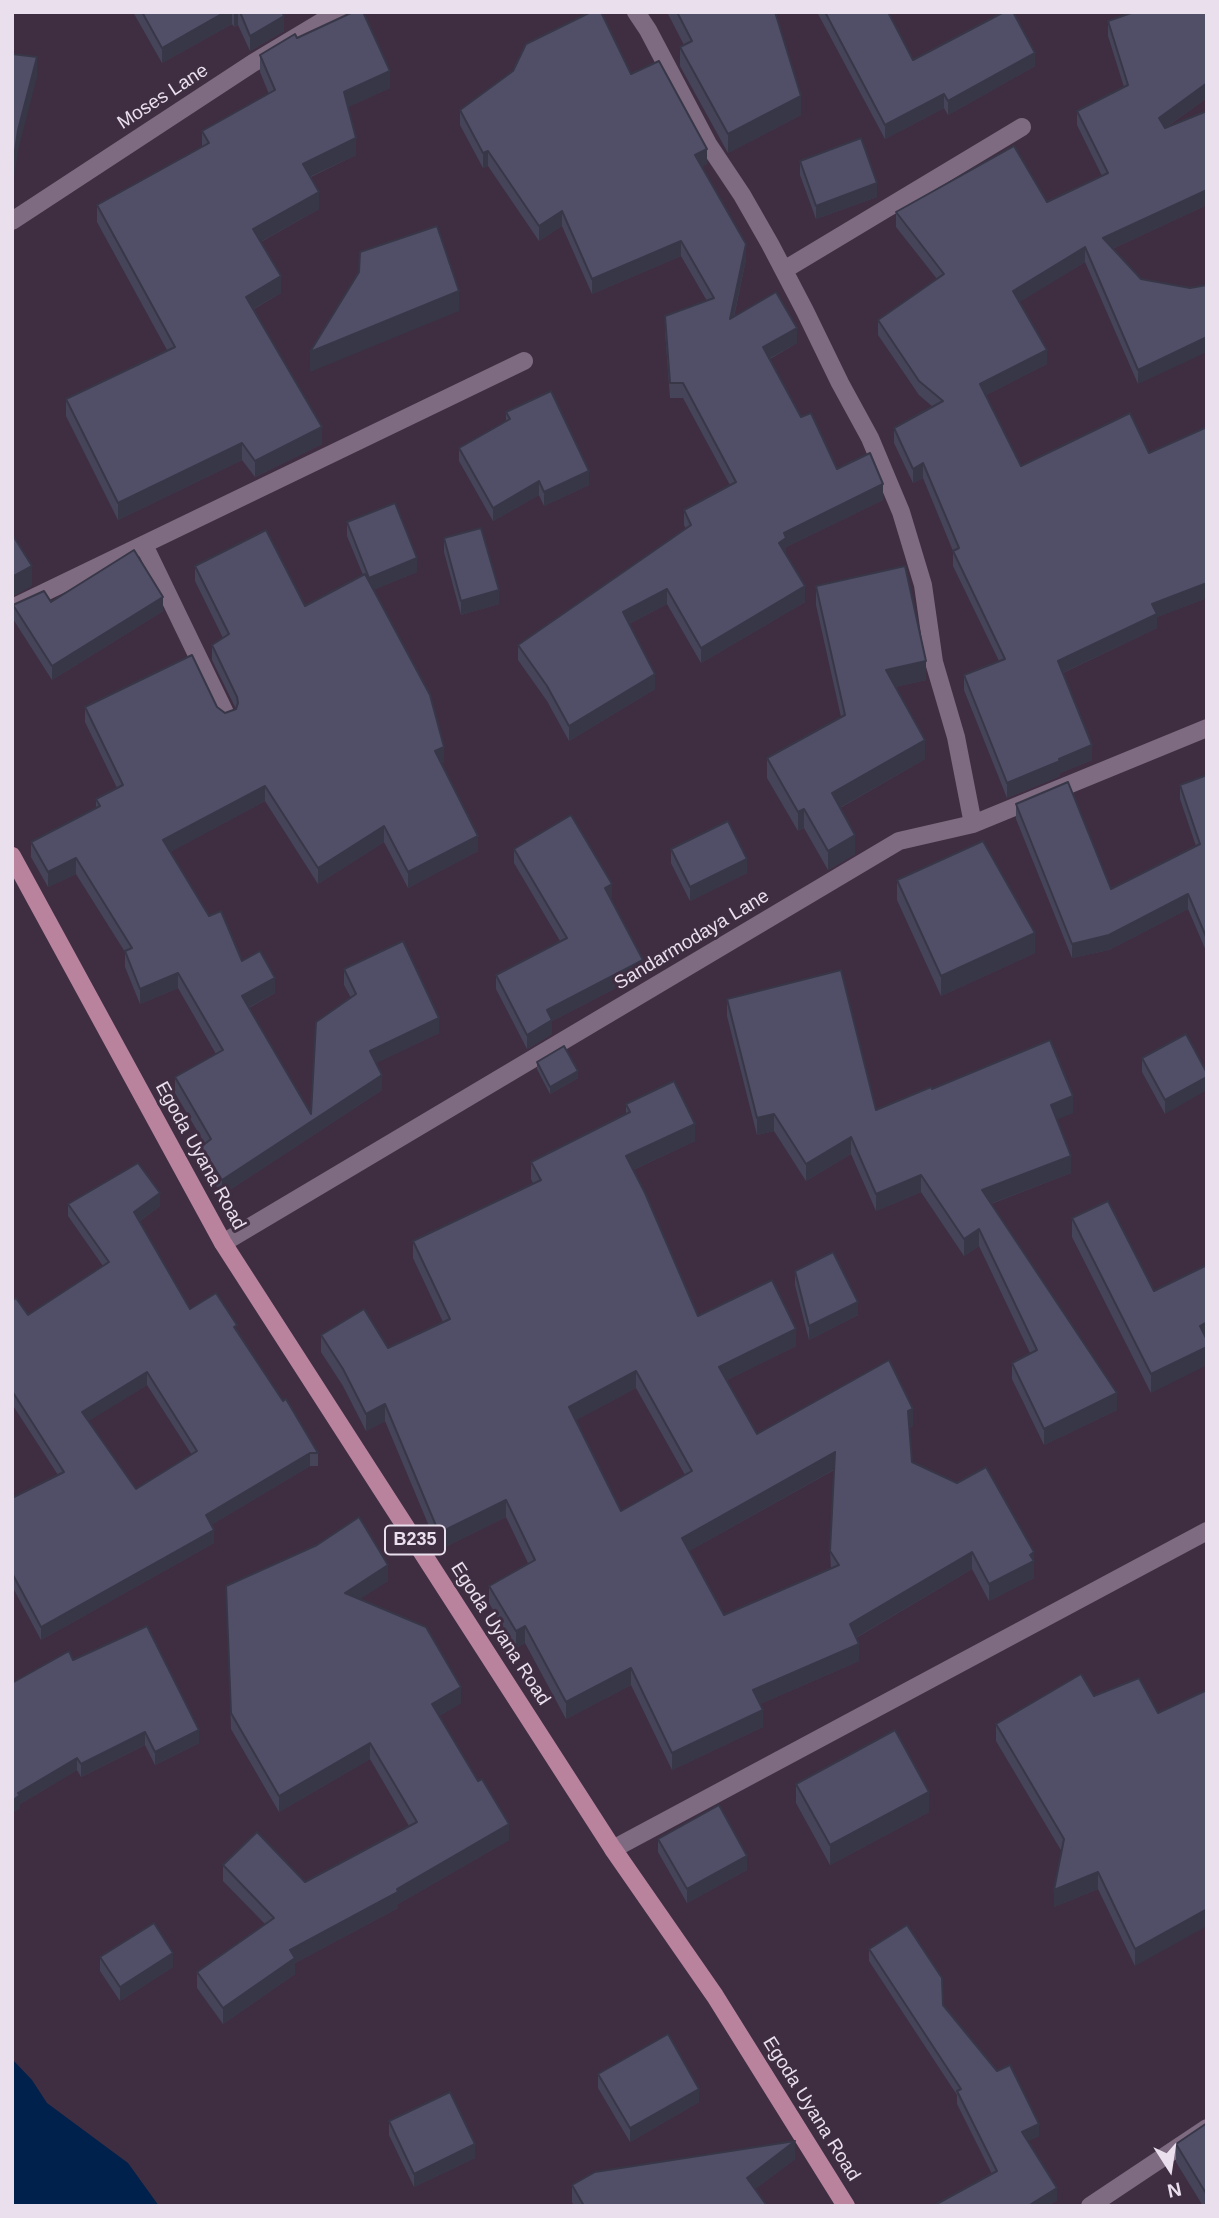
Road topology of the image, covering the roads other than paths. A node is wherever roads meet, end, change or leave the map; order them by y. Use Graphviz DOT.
graph roads {
  1 [pos="338,12"];
  2 [pos="636,12"];
  3 [pos="1022,127"];
  4 [pos="12,221"];
  5 [pos="784,270"];
  6 [pos="524,361"];
  7 [pos="144,544"];
  8 [pos="12,608"];
  9 [pos="227,717"];
  10 [pos="1207,728"];
  11 [pos="974,824"];
  12 [pos="12,856"];
  13 [pos="223,1243"];
  14 [pos="1207,1531"];
  15 [pos="613,1849"];
  16 [pos="1207,2128"];
  17 [pos="846,2206"];
  18 [pos="1090,2206"];
  1 -- 4 [label="street, Moses Lane"];
  2 -- 5 [label="street"];
  3 -- 5 [label="street"];
  5 -- 11 [label="street"];
  6 -- 7 [label="street"];
  7 -- 8 [label="street"];
  7 -- 9 [label="street"];
  10 -- 11 [label="street, Sandarmodaya Lane"];
  11 -- 13 [label="street, Sandarmodaya Lane"];
  12 -- 13 [label="main road, Egoda Uyana Road / B235"];
  13 -- 15 [label="main road, Egoda Uyana Road / B235"];
  14 -- 15 [label="street"];
  15 -- 17 [label="main road, Egoda Uyana Road / B235"];
  16 -- 18 [label="street"];
}
